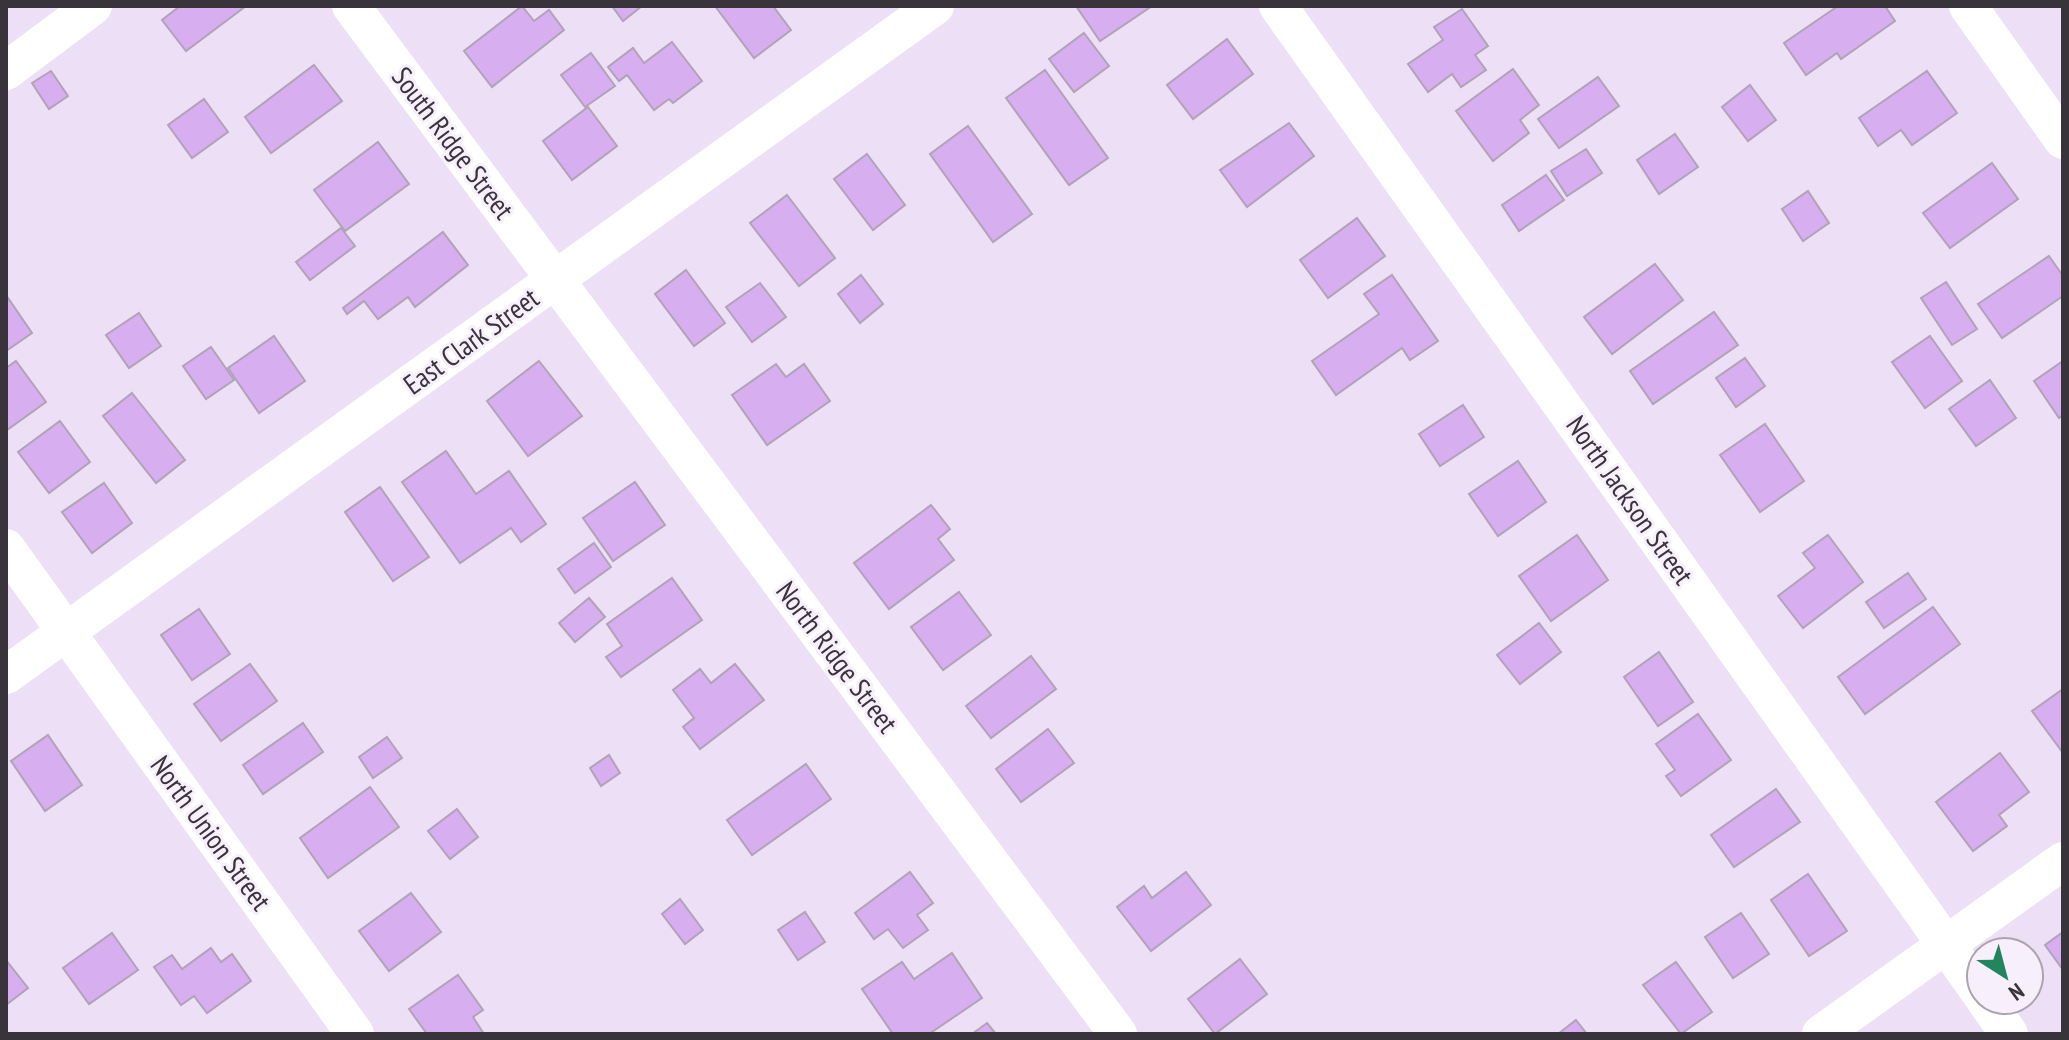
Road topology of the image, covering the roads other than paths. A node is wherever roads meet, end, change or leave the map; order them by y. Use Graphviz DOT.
graph roads {
  1 [pos="93,6"];
  2 [pos="351,6"];
  3 [pos="935,6"];
  4 [pos="1278,6"];
  5 [pos="1968,6"];
  6 [pos="6,71"];
  7 [pos="2063,140"];
  8 [pos="556,279"];
  9 [pos="6,548"];
  10 [pos="67,632"];
  11 [pos="6,675"];
  12 [pos="2063,861"];
  13 [pos="1946,943"];
  14 [pos="1965,971"];
  15 [pos="1996,1016"];
  16 [pos="355,1034"];
  17 [pos="1118,1034"];
  18 [pos="1821,1034"];
  19 [pos="2009,1034"];
  1 -- 6 [label="street"];
  2 -- 8 [label="street, South Ridge Street"];
  3 -- 8 [label="street, East Clark Street"];
  4 -- 13 [label="street, North Jackson Street"];
  5 -- 7 [label="street"];
  8 -- 10 [label="street, East Clark Street"];
  8 -- 17 [label="street, North Ridge Street"];
  9 -- 10 [label="street, North Union Street"];
  10 -- 11 [label="street, East Clark Street"];
  10 -- 16 [label="street, North Union Street"];
  12 -- 13 [label="street"];
  13 -- 14 [label="street, North Jackson Street"];
  13 -- 18 [label="street"];
  15 -- 19 [label="street"];
}
